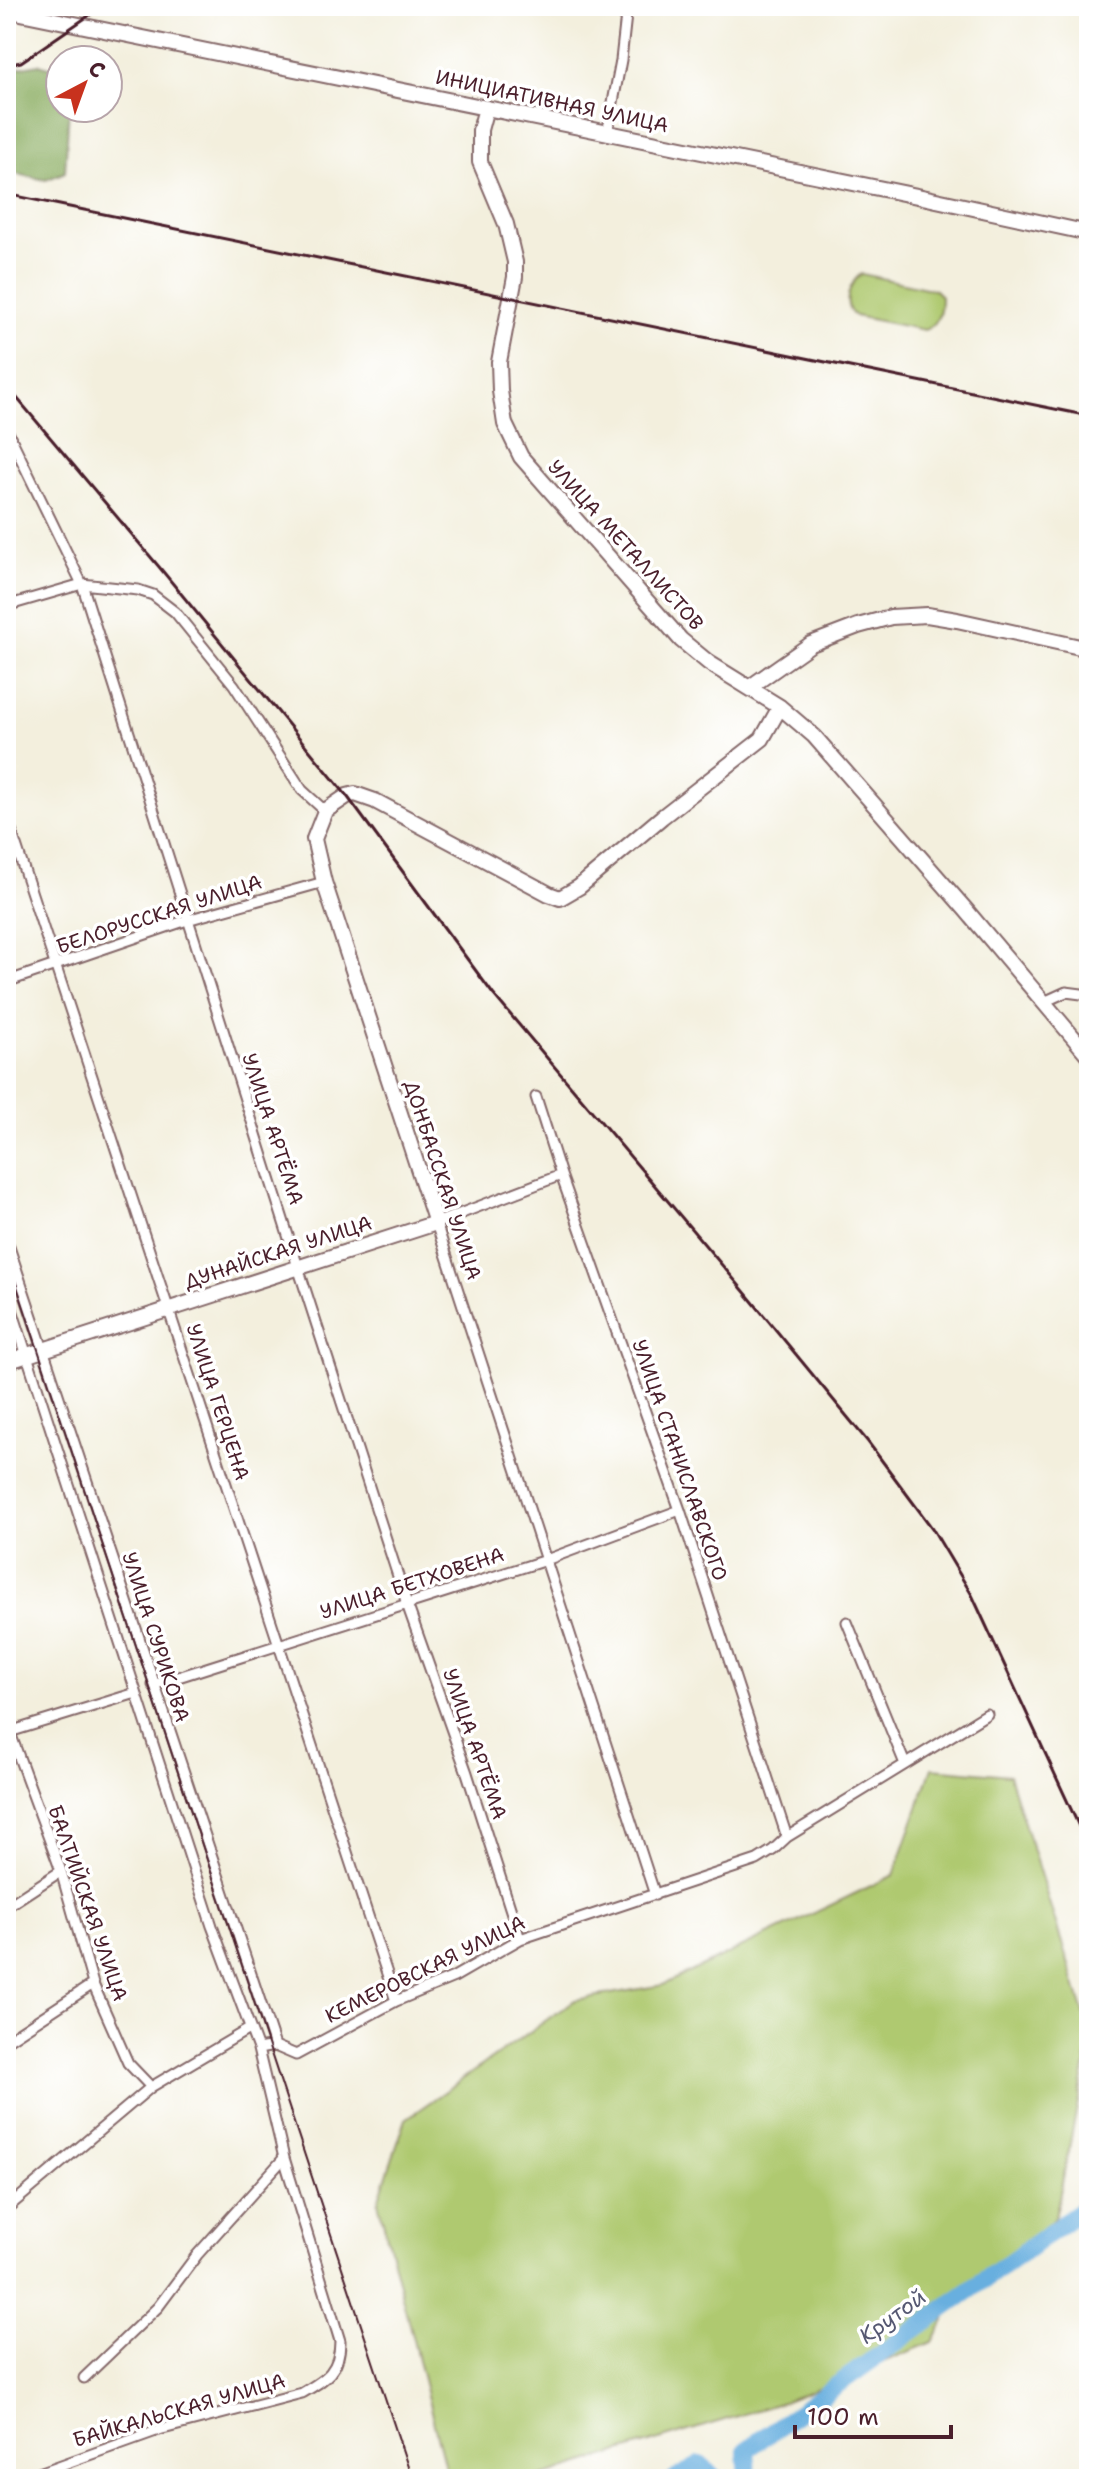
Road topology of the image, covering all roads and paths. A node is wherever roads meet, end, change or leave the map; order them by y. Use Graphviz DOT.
graph roads {
  1 [pos="627,6"];
  2 [pos="6,10"];
  3 [pos="486,108"];
  4 [pos="607,134"];
  5 [pos="1089,233"];
  6 [pos="6,428"];
  7 [pos="82,584"];
  8 [pos="6,606"];
  9 [pos="1089,649"];
  10 [pos="750,687"];
  11 [pos="780,707"];
  12 [pos="325,811"];
  13 [pos="6,815"];
  14 [pos="324,882"];
  15 [pos="187,920"];
  16 [pos="57,965"];
  17 [pos="6,982"];
  18 [pos="1089,995"];
  19 [pos="1044,1002"];
  20 [pos="1089,1056"];
  21 [pos="536,1097"];
  22 [pos="561,1175"];
  23 [pos="436,1223"];
  24 [pos="6,1238"];
  25 [pos="298,1267"];
  26 [pos="6,1291"];
  27 [pos="168,1308"];
  28 [pos="43,1351"];
  29 [pos="27,1356"];
  30 [pos="6,1362"];
  31 [pos="680,1510"];
  32 [pos="546,1560"];
  33 [pos="407,1604"];
  34 [pos="847,1622"];
  35 [pos="279,1644"];
  36 [pos="153,1685"];
  37 [pos="136,1693"];
  38 [pos="987,1714"];
  39 [pos="7,1729"];
  40 [pos="905,1764"];
  41 [pos="787,1837"];
  42 [pos="61,1871"];
  43 [pos="655,1895"];
  44 [pos="6,1907"];
  45 [pos="520,1939"];
  46 [pos="93,1984"];
  47 [pos="396,2001"];
  48 [pos="249,2029"];
  49 [pos="6,2041"];
  50 [pos="275,2046"];
  51 [pos="258,2049"];
  52 [pos="151,2087"];
  53 [pos="284,2158"];
  54 [pos="6,2209"];
  55 [pos="84,2378"];
  56 [pos="302,2393"];
  57 [pos="22,2479"];
  1 -- 4 [label="street"];
  2 -- 3 [label="main road, ИНИЦИАТИВНАЯ УЛИЦА"];
  3 -- 4 [label="main road, ИНИЦИАТИВНАЯ УЛИЦА"];
  3 -- 10 [label="main road, УЛИЦА МЕТАЛЛИСТОВ"];
  4 -- 5 [label="main road, ИНИЦИАТИВНАЯ УЛИЦА"];
  6 -- 7 [label="street, УЛИЦА АРТЁМА"];
  7 -- 8 [label="street"];
  7 -- 12 [label="street"];
  7 -- 15 [label="street, УЛИЦА АРТЁМА"];
  9 -- 10 [label="main road"];
  10 -- 11 [label="main road, УЛИЦА МЕТАЛЛИСТОВ"];
  11 -- 12 [label="main road"];
  11 -- 19 [label="main road, УЛИЦА МЕТАЛЛИСТОВ"];
  12 -- 14 [label="main road, ДОНБАССКАЯ УЛИЦА"];
  13 -- 16 [label="street, УЛИЦА ГЕРЦЕНА"];
  14 -- 15 [label="street, БЕЛОРУССКАЯ УЛИЦА"];
  14 -- 23 [label="main road, ДОНБАССКАЯ УЛИЦА"];
  15 -- 16 [label="street, БЕЛОРУССКАЯ УЛИЦА"];
  15 -- 25 [label="street, УЛИЦА АРТЁМА"];
  16 -- 17 [label="street, БЕЛОРУССКАЯ УЛИЦА"];
  16 -- 27 [label="street, УЛИЦА ГЕРЦЕНА"];
  18 -- 19 [label="street"];
  19 -- 20 [label="main road, УЛИЦА МЕТАЛЛИСТОВ"];
  21 -- 22 [label="street, УЛИЦА СТАНИСЛАВСКОГО"];
  22 -- 23 [label="street, ДУНАЙСКАЯ УЛИЦА"];
  22 -- 31 [label="street, УЛИЦА СТАНИСЛАВСКОГО"];
  23 -- 25 [label="main road, ДУНАЙСКАЯ УЛИЦА"];
  23 -- 32 [label="street, ДОНБАССКАЯ УЛИЦА"];
  24 -- 28 [label="street, УЛИЦА СУРИКОВА"];
  25 -- 27 [label="main road, ДУНАЙСКАЯ УЛИЦА"];
  25 -- 33 [label="street, УЛИЦА АРТЁМА"];
  26 -- 29 [label="street, УЛИЦА СУРИКОВА"];
  27 -- 28 [label="main road, ДУНАЙСКАЯ УЛИЦА"];
  27 -- 35 [label="street, УЛИЦА ГЕРЦЕНА"];
  28 -- 29 [label="main road, ДУНАЙСКАЯ УЛИЦА"];
  28 -- 36 [label="street, УЛИЦА СУРИКОВА"];
  29 -- 30 [label="main road, ДУНАЙСКАЯ УЛИЦА"];
  29 -- 37 [label="street, УЛИЦА СУРИКОВА"];
  31 -- 32 [label="street, УЛИЦА БЕТХОВЕНА"];
  31 -- 41 [label="street, УЛИЦА СТАНИСЛАВСКОГО"];
  32 -- 33 [label="street, УЛИЦА БЕТХОВЕНА"];
  32 -- 43 [label="street, ДОНБАССКАЯ УЛИЦА"];
  33 -- 35 [label="street, УЛИЦА БЕТХОВЕНА"];
  33 -- 45 [label="street, УЛИЦА АРТЁМА"];
  34 -- 40 [label="street"];
  35 -- 36 [label="street, УЛИЦА БЕТХОВЕНА"];
  35 -- 47 [label="street, УЛИЦА ГЕРЦЕНА"];
  36 -- 50 [label="street, УЛИЦА СУРИКОВА"];
  37 -- 39 [label="street"];
  37 -- 48 [label="street, УЛИЦА СУРИКОВА"];
  38 -- 40 [label="street, КЕМЕРОВСКАЯ УЛИЦА"];
  39 -- 42 [label="street, БАЛТИЙСКАЯ УЛИЦА"];
  40 -- 41 [label="street, КЕМЕРОВСКАЯ УЛИЦА"];
  41 -- 43 [label="street, КЕМЕРОВСКАЯ УЛИЦА"];
  42 -- 44 [label="street"];
  42 -- 46 [label="street, БАЛТИЙСКАЯ УЛИЦА"];
  43 -- 45 [label="street, КЕМЕРОВСКАЯ УЛИЦА"];
  45 -- 47 [label="street, КЕМЕРОВСКАЯ УЛИЦА"];
  46 -- 49 [label="street"];
  46 -- 52 [label="street, БАЛТИЙСКАЯ УЛИЦА"];
  47 -- 50 [label="street, КЕМЕРОВСКАЯ УЛИЦА"];
  48 -- 51 [label="street, УЛИЦА СУРИКОВА"];
  48 -- 52 [label="street"];
  50 -- 51 [label="street, КЕМЕРОВСКАЯ УЛИЦА"];
  51 -- 53 [label="street, УЛИЦА СУРИКОВА"];
  52 -- 54 [label="street"];
  53 -- 55 [label="street"];
  53 -- 56 [label="street, УЛИЦА СУРИКОВА"];
  56 -- 57 [label="street, БАЙКАЛЬСКАЯ УЛИЦА"];
}
